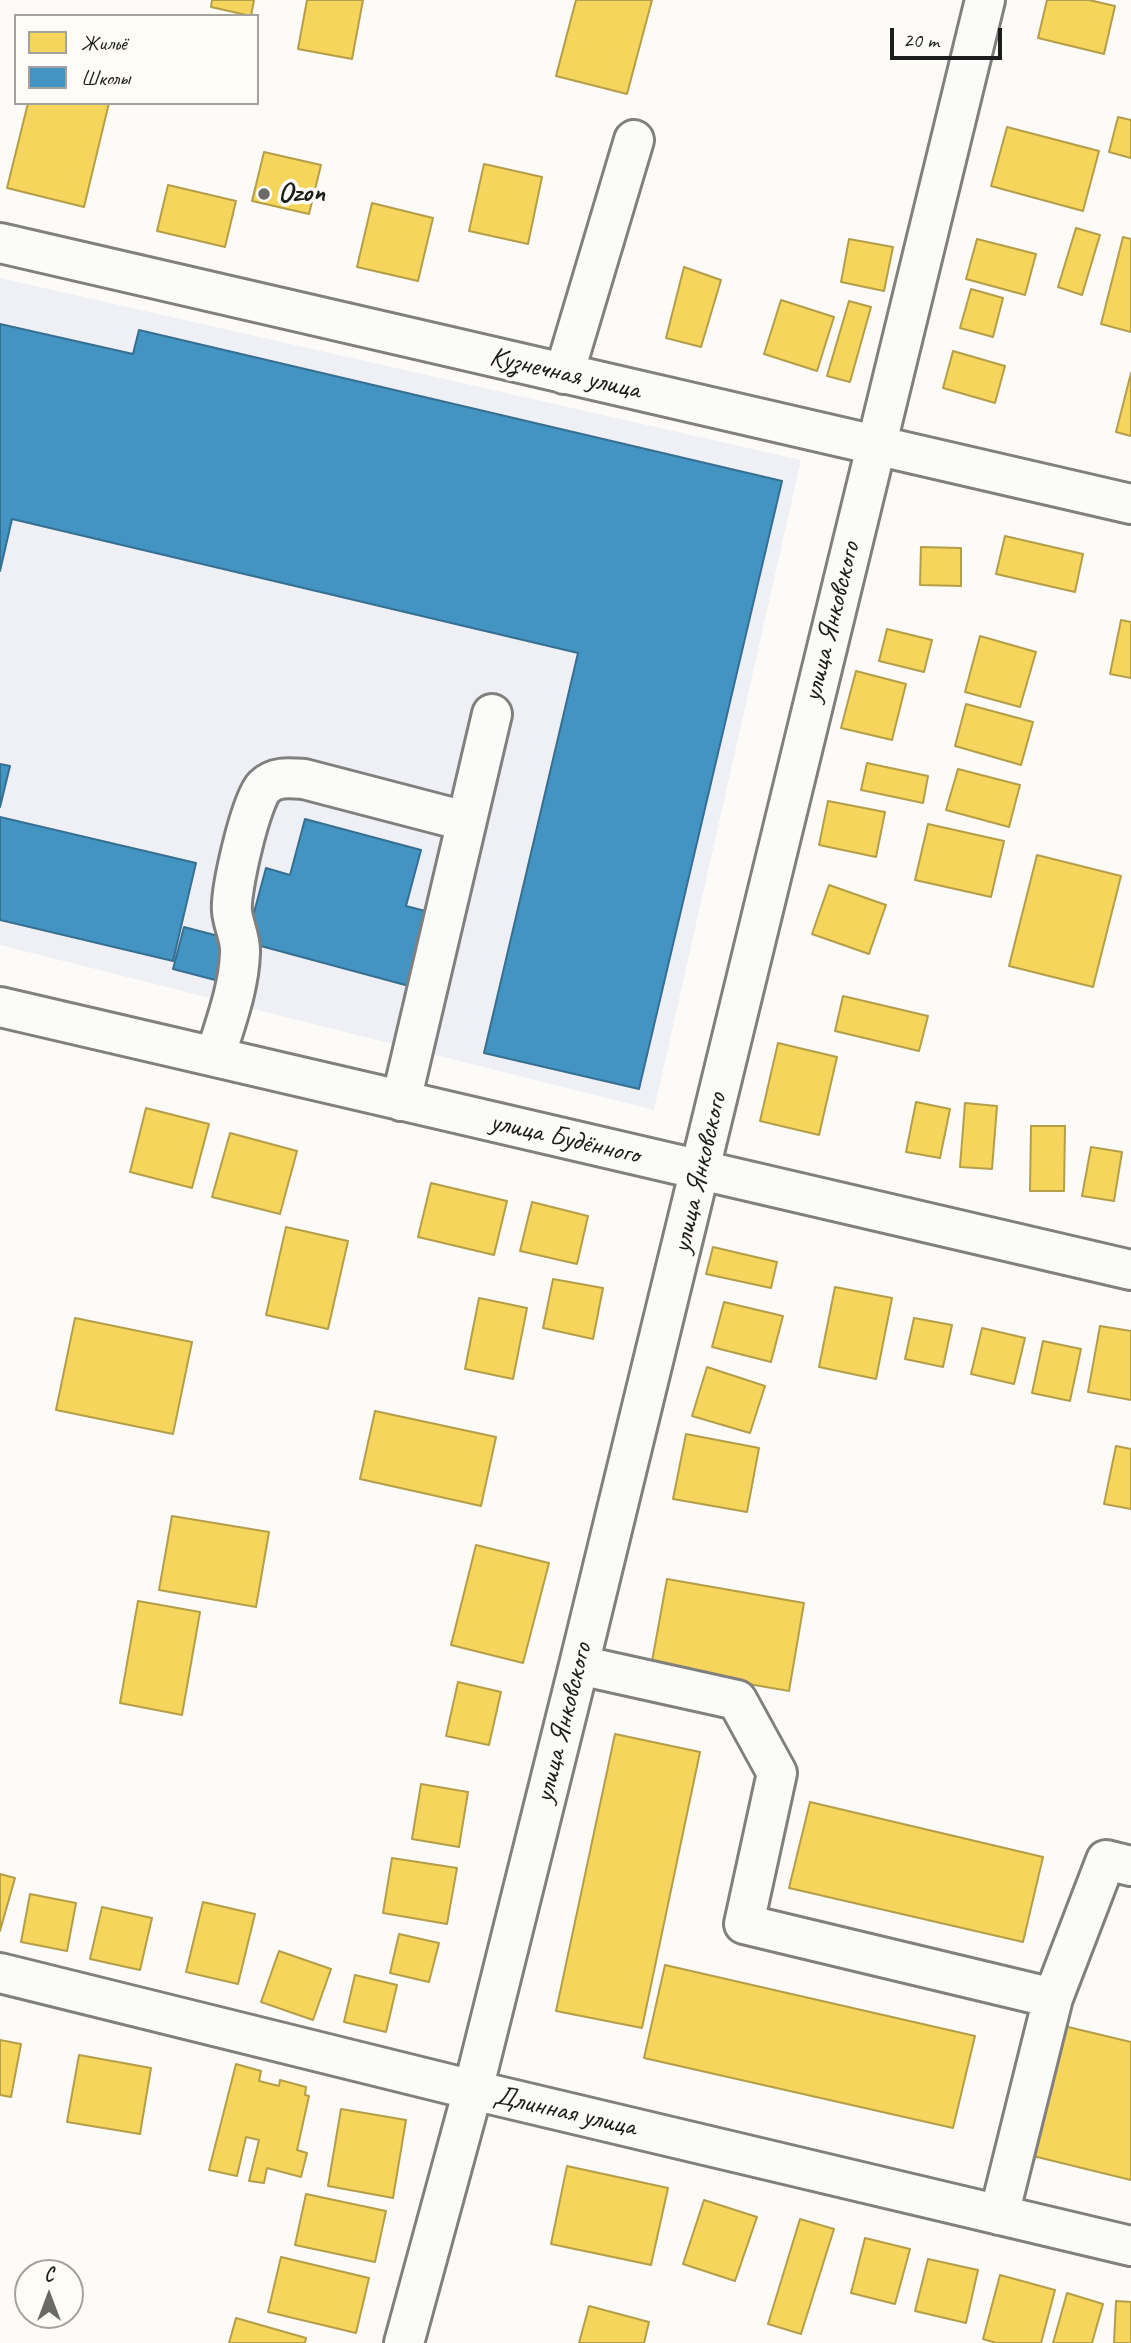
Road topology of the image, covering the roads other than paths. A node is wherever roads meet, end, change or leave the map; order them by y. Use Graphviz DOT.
graph roads {
  1 [pos="985,0"];
  2 [pos="634,140"];
  3 [pos="0,243"];
  4 [pos="564,374"];
  5 [pos="875,446"];
  6 [pos="1131,504"];
  7 [pos="492,713"];
  8 [pos="465,821"];
  9 [pos="0,1007"];
  10 [pos="215,1057"];
  11 [pos="401,1101"];
  12 [pos="701,1171"];
  13 [pos="1131,1270"];
  14 [pos="579,1665"];
  15 [pos="1131,1866"];
  16 [pos="0,1973"];
  17 [pos="1053,1998"];
  18 [pos="473,2090"];
  19 [pos="999,2215"];
  20 [pos="1131,2246"];
  21 [pos="404,2343"];
  1 -- 5 [label="street, улица Янковского"];
  2 -- 4 [label="street"];
  3 -- 4 [label="street, Кузнечная улица"];
  4 -- 5 [label="street, Кузнечная улица"];
  5 -- 6 [label="street, Кузнечная улица"];
  5 -- 12 [label="street, улица Янковского"];
  7 -- 8 [label="street"];
  8 -- 10 [label="street"];
  8 -- 11 [label="street"];
  9 -- 10 [label="street, улица Будённого"];
  10 -- 11 [label="street, улица Будённого"];
  11 -- 12 [label="street, улица Будённого"];
  12 -- 13 [label="street, улица Будённого"];
  12 -- 14 [label="street, улица Янковского"];
  14 -- 17 [label="street"];
  14 -- 18 [label="street, улица Янковского"];
  15 -- 17 [label="street"];
  16 -- 18 [label="street, Длинная улица"];
  17 -- 19 [label="street"];
  18 -- 19 [label="street, Длинная улица"];
  18 -- 21 [label="street, улица Янковского"];
  19 -- 20 [label="street, Длинная улица"];
}
